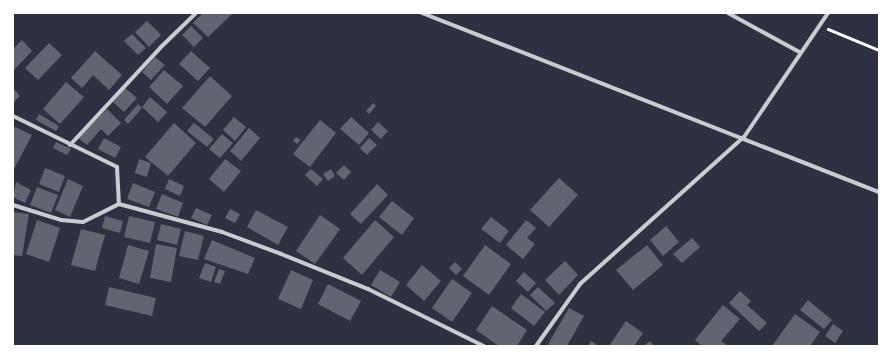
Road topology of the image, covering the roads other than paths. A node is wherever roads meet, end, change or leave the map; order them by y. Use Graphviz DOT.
graph roads {
  1 [pos="196,13"];
  2 [pos="422,13"];
  3 [pos="728,13"];
  4 [pos="828,13"];
  5 [pos="801,53"];
  6 [pos="13,116"];
  7 [pos="744,137"];
  8 [pos="70,145"];
  9 [pos="879,192"];
  10 [pos="119,204"];
  11 [pos="13,205"];
  12 [pos="484,346"];
  13 [pos="536,346"];
  1 -- 8 [label="street"];
  2 -- 7 [label="street"];
  3 -- 5 [label="street"];
  4 -- 5 [label="street"];
  5 -- 7 [label="street"];
  6 -- 8 [label="street"];
  7 -- 9 [label="street"];
  7 -- 13 [label="street"];
  8 -- 10 [label="street"];
  10 -- 11 [label="street"];
  10 -- 12 [label="street"];
}
